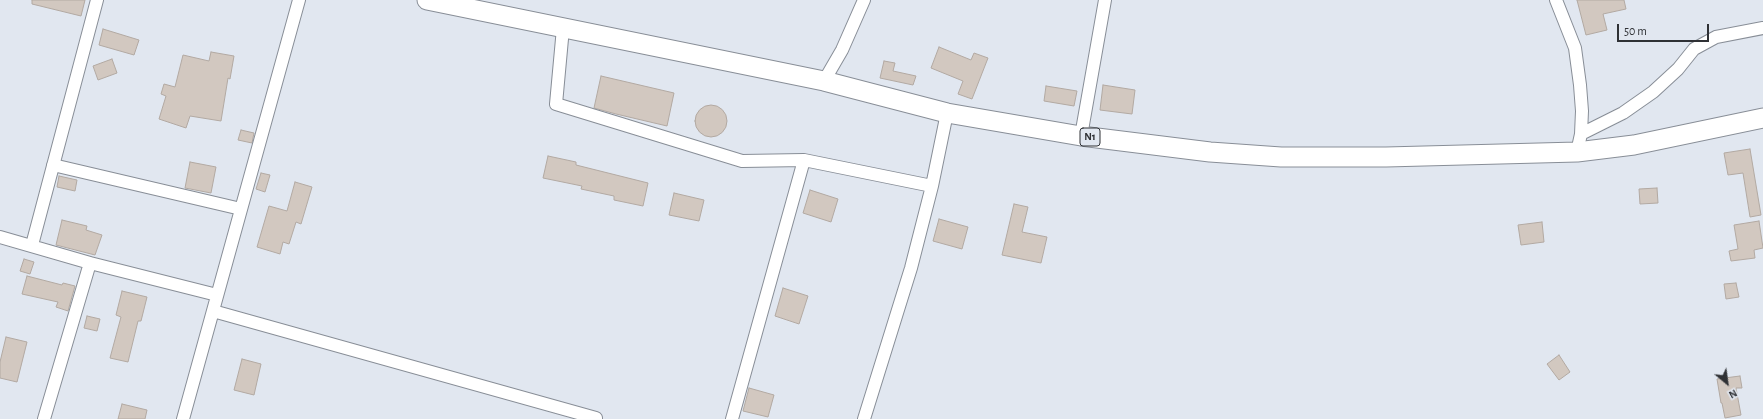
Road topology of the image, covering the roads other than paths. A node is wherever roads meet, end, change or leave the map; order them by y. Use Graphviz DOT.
graph roads {
  1 [pos="96,0"];
  2 [pos="299,0"];
  3 [pos="427,0"];
  4 [pos="864,0"];
  5 [pos="1105,0"];
  6 [pos="1556,0"];
  7 [pos="563,28"];
  8 [pos="1763,28"];
  9 [pos="824,81"];
  10 [pos="947,112"];
  11 [pos="1763,118"];
  12 [pos="1081,136"];
  13 [pos="1579,143"];
  14 [pos="804,160"];
  15 [pos="53,165"];
  16 [pos="932,186"];
  17 [pos="241,209"];
  18 [pos="0,237"];
  19 [pos="32,245"];
  20 [pos="90,263"];
  21 [pos="217,295"];
  22 [pos="213,310"];
  23 [pos="44,419"];
  24 [pos="183,419"];
  25 [pos="597,419"];
  26 [pos="732,419"];
  27 [pos="864,419"];
  1 -- 15 [label="street"];
  2 -- 17 [label="street"];
  3 -- 7 [label="highway, N1"];
  4 -- 9 [label="street"];
  5 -- 12 [label="street"];
  6 -- 13 [label="street"];
  7 -- 9 [label="highway, N1"];
  7 -- 14 [label="street"];
  8 -- 13 [label="street"];
  9 -- 10 [label="highway, N1"];
  10 -- 12 [label="highway, N1"];
  10 -- 16 [label="street"];
  11 -- 13 [label="highway, N1"];
  12 -- 13 [label="highway, N1"];
  14 -- 16 [label="street"];
  14 -- 26 [label="street"];
  15 -- 17 [label="street"];
  15 -- 19 [label="street"];
  16 -- 27 [label="street"];
  17 -- 21 [label="street"];
  18 -- 19 [label="street"];
  19 -- 20 [label="street"];
  20 -- 21 [label="street"];
  20 -- 23 [label="street"];
  21 -- 22 [label="street"];
  22 -- 24 [label="street"];
  22 -- 25 [label="street"];
}
